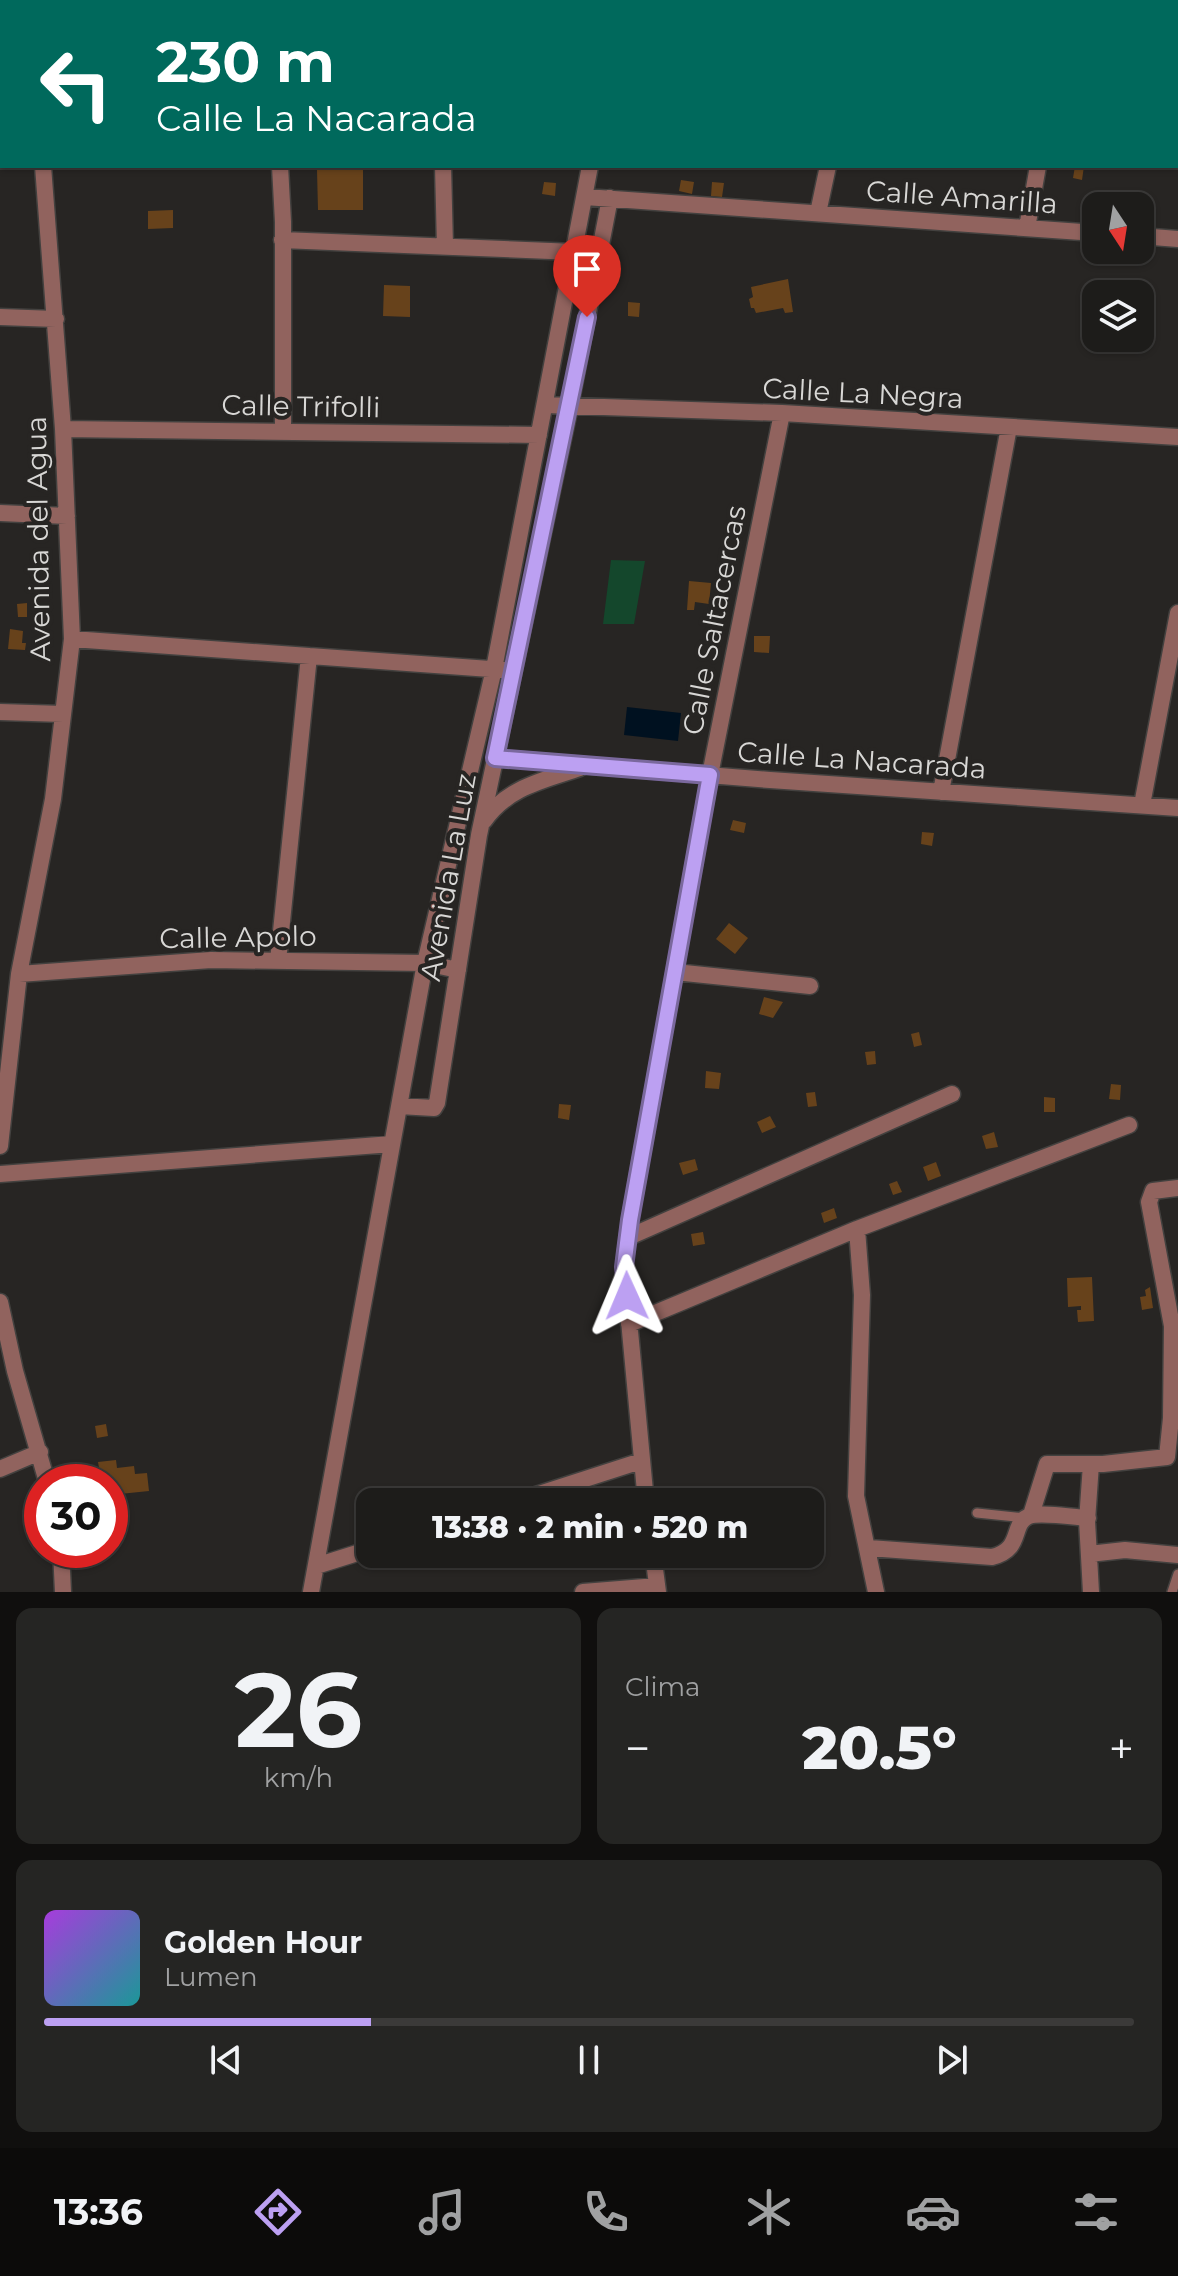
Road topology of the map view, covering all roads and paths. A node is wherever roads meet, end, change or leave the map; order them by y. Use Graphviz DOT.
graph roads {
  1 [pos="43,168"];
  2 [pos="280,168"];
  3 [pos="443,168"];
  4 [pos="590,168"];
  5 [pos="828,168"];
  6 [pos="1038,168"];
  7 [pos="585,197"];
  8 [pos="610,198"];
  9 [pos="818,213"];
  10 [pos="1027,228"];
  11 [pos="1082,232"];
  12 [pos="1154,237"];
  13 [pos="1178,239"];
  14 [pos="282,240"];
  15 [pos="445,247"];
  16 [pos="575,252"];
  17 [pos="0,317"];
  18 [pos="56,319"];
  19 [pos="545,405"];
  20 [pos="570,406"];
  21 [pos="782,413"];
  22 [pos="1009,427"];
  23 [pos="63,429"];
  24 [pos="283,432"];
  25 [pos="539,435"];
  26 [pos="1178,437"];
  27 [pos="0,513"];
  28 [pos="67,516"];
  29 [pos="1178,613"];
  30 [pos="72,639"];
  31 [pos="309,656"];
  32 [pos="494,669"];
  33 [pos="514,671"];
  34 [pos="0,712"];
  35 [pos="63,714"];
  36 [pos="495,758"];
  37 [pos="589,766"];
  38 [pos="710,775"];
  39 [pos="941,792"];
  40 [pos="1142,805"];
  41 [pos="1178,808"];
  42 [pos="480,830"];
  43 [pos="450,857"];
  44 [pos="278,961"];
  45 [pos="425,963"];
  46 [pos="458,970"];
  47 [pos="675,972"];
  48 [pos="19,974"];
  49 [pos="810,986"];
  50 [pos="8,998"];
  51 [pos="952,1094"];
  52 [pos="399,1106"];
  53 [pos="1129,1125"];
  54 [pos="392,1144"];
  55 [pos="0,1146"];
  56 [pos="0,1174"];
  57 [pos="1178,1188"];
  58 [pos="857,1229"];
  59 [pos="629,1237"];
  60 [pos="0,1302"];
  61 [pos="629,1324"];
  62 [pos="7,1370"];
  63 [pos="40,1452"];
  64 [pos="641,1461"];
  65 [pos="43,1464"];
  66 [pos="1091,1464"];
  67 [pos="0,1469"];
  68 [pos="557,1488"];
  69 [pos="644,1488"];
  70 [pos="977,1513"];
  71 [pos="1028,1516"];
  72 [pos="1088,1518"];
  73 [pos="869,1548"];
  74 [pos="356,1553"];
  75 [pos="1089,1554"];
  76 [pos="1178,1555"];
  77 [pos="316,1566"];
  78 [pos="62,1568"];
  79 [pos="655,1568"];
  80 [pos="1178,1574"];
  81 [pos="657,1589"];
  82 [pos="63,1592"];
  83 [pos="311,1592"];
  84 [pos="583,1592"];
  85 [pos="876,1592"];
  86 [pos="1091,1592"];
  87 [pos="1172,1592"];
  1 -- 18 [label="street, Avenida del Agua"];
  2 -- 14 [label="street"];
  3 -- 15 [label="street"];
  4 -- 7 [label="street, Avenida La Luz"];
  5 -- 9 [label="street"];
  6 -- 10 [label="street"];
  7 -- 8 [label="street, Calle Amarilla"];
  7 -- 16 [label="street, Avenida La Luz"];
  8 -- 9 [label="street, Calle Amarilla"];
  8 -- 20 [label="street, Avenida La Luz"];
  9 -- 10 [label="street, Calle Amarilla"];
  10 -- 11 [label="street, Calle Amarilla"];
  12 -- 13 [label="street"];
  14 -- 15 [label="street"];
  14 -- 24 [label="street"];
  15 -- 16 [label="street"];
  16 -- 19 [label="street, Avenida La Luz"];
  17 -- 18 [label="street"];
  18 -- 23 [label="street, Avenida del Agua"];
  19 -- 20 [label="street, Calle La Negra"];
  19 -- 25 [label="street, Avenida La Luz"];
  20 -- 21 [label="street, Calle La Negra"];
  20 -- 33 [label="street, Avenida La Luz"];
  21 -- 22 [label="street, Calle La Negra"];
  21 -- 38 [label="street, Calle Saltacercas"];
  22 -- 26 [label="street, Calle La Negra"];
  22 -- 39 [label="street"];
  23 -- 24 [label="street, Calle Trifolli"];
  23 -- 28 [label="street, Avenida del Agua"];
  24 -- 25 [label="street, Calle Trifolli"];
  25 -- 32 [label="street, Avenida La Luz"];
  27 -- 28 [label="street"];
  28 -- 30 [label="street, Avenida del Agua"];
  29 -- 40 [label="street"];
  30 -- 31 [label="street"];
  30 -- 35 [label="street, Avenida del Agua"];
  31 -- 32 [label="street"];
  31 -- 44 [label="street"];
  32 -- 33 [label="street"];
  32 -- 43 [label="street, Avenida La Luz"];
  33 -- 36 [label="street, Avenida La Luz"];
  34 -- 35 [label="street"];
  35 -- 48 [label="street, Avenida del Agua"];
  36 -- 37 [label="street, Calle La Nacarada"];
  36 -- 42 [label="street, Avenida La Luz"];
  37 -- 38 [label="street, Calle La Nacarada"];
  37 -- 42 [label="street"];
  38 -- 39 [label="street, Calle La Nacarada"];
  38 -- 47 [label="street, Calle Saltacercas"];
  39 -- 40 [label="street, Calle La Nacarada"];
  40 -- 41 [label="street, Calle La Nacarada"];
  42 -- 43 [label="street"];
  42 -- 46 [label="street, Avenida La Luz"];
  43 -- 45 [label="street, Avenida La Luz"];
  44 -- 45 [label="street, Calle Apolo"];
  44 -- 48 [label="street, Calle Apolo"];
  45 -- 46 [label="street, Calle Apolo"];
  45 -- 52 [label="street, Avenida La Luz"];
  46 -- 52 [label="street, Avenida La Luz"];
  47 -- 49 [label="street"];
  47 -- 59 [label="street, Calle Saltacercas"];
  48 -- 50 [label="street, Avenida del Agua"];
  50 -- 55 [label="street, Avenida del Agua"];
  51 -- 59 [label="street"];
  52 -- 54 [label="street, Avenida La Luz"];
  53 -- 58 [label="street"];
  54 -- 56 [label="street"];
  54 -- 77 [label="street, Avenida La Luz"];
  57 -- 66 [label="street"];
  58 -- 61 [label="street"];
  58 -- 73 [label="street"];
  59 -- 61 [label="street, Calle Saltacercas"];
  60 -- 62 [label="street"];
  61 -- 64 [label="street, Calle Saltacercas"];
  62 -- 63 [label="street"];
  63 -- 65 [label="street"];
  63 -- 67 [label="street"];
  64 -- 68 [label="street"];
  64 -- 69 [label="street, Calle Saltacercas"];
  66 -- 71 [label="street"];
  66 -- 72 [label="street"];
  70 -- 71 [label="lane"];
  71 -- 72 [label="street"];
  71 -- 73 [label="street"];
  72 -- 75 [label="street"];
  73 -- 85 [label="street"];
  74 -- 77 [label="street"];
  75 -- 76 [label="street"];
  75 -- 86 [label="street"];
  77 -- 83 [label="street, Avenida La Luz"];
  78 -- 82 [label="street"];
  79 -- 81 [label="street"];
  80 -- 87 [label="lane"];
  81 -- 84 [label="street"];
}
